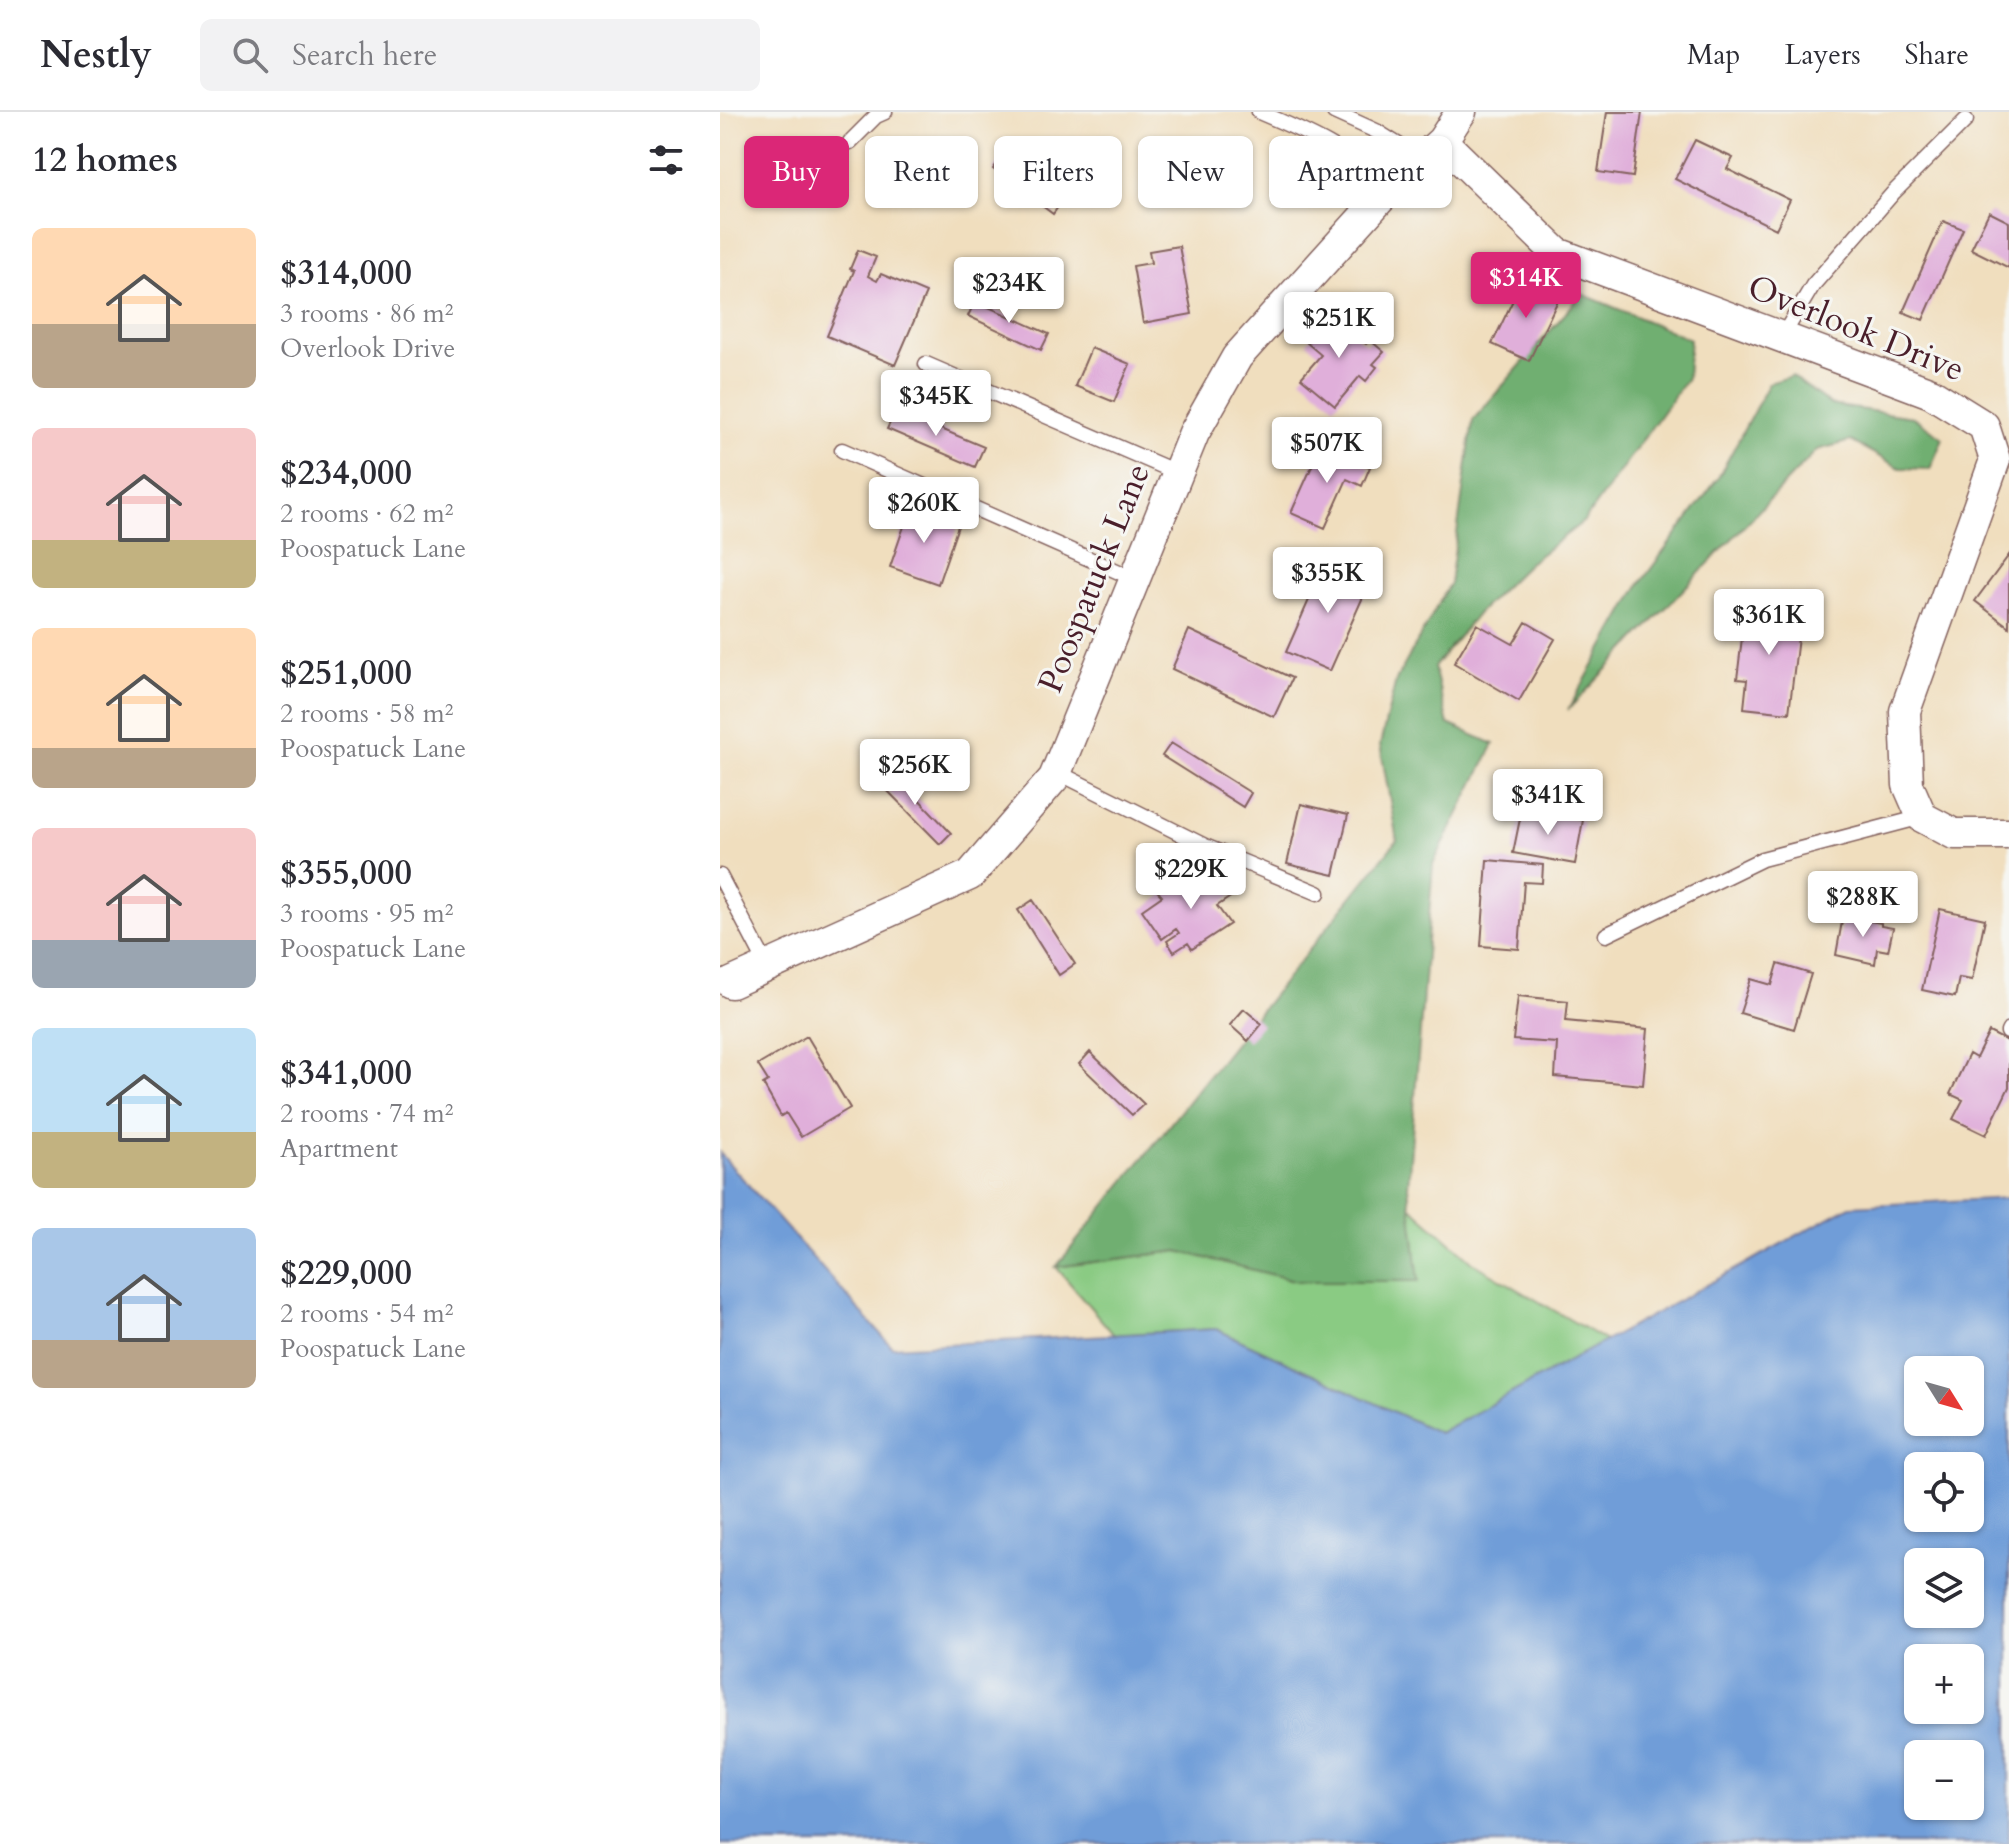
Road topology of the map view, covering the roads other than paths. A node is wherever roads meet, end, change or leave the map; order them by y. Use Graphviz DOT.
graph roads {
  1 [pos="885,112"];
  2 [pos="1259,112"];
  3 [pos="1334,112"];
  4 [pos="1461,112"];
  5 [pos="1966,120"];
  6 [pos="1314,136"];
  7 [pos="1391,136"];
  8 [pos="1443,136"];
  9 [pos="850,142"];
  10 [pos="1452,166"];
  11 [pos="1372,208"];
  12 [pos="1782,337"];
  13 [pos="926,364"];
  14 [pos="842,450"];
  15 [pos="2002,466"];
  16 [pos="1178,473"];
  17 [pos="1135,579"];
  18 [pos="1057,772"];
  19 [pos="1922,817"];
  20 [pos="2009,834"];
  21 [pos="720,876"];
  22 [pos="1318,893"];
  23 [pos="1606,935"];
  24 [pos="767,966"];
  25 [pos="731,983"];
  1 -- 9 [label="lane"];
  2 -- 6 [label="lane"];
  3 -- 7 [label="lane"];
  4 -- 8 [label="street, Poospatuck Lane"];
  5 -- 12 [label="lane"];
  10 -- 12 [label="street, Overlook Drive"];
  11 -- 16 [label="street, Poospatuck Lane"];
  12 -- 15 [label="street, Overlook Drive"];
  13 -- 16 [label="lane"];
  14 -- 17 [label="lane"];
  15 -- 19 [label="street, Overlook Drive"];
  16 -- 17 [label="street, Poospatuck Lane"];
  17 -- 18 [label="street, Poospatuck Lane"];
  18 -- 22 [label="lane"];
  18 -- 24 [label="street, Poospatuck Lane"];
  19 -- 20 [label="street"];
  19 -- 23 [label="lane"];
  21 -- 24 [label="lane"];
  24 -- 25 [label="street, Poospatuck Lane"];
}
